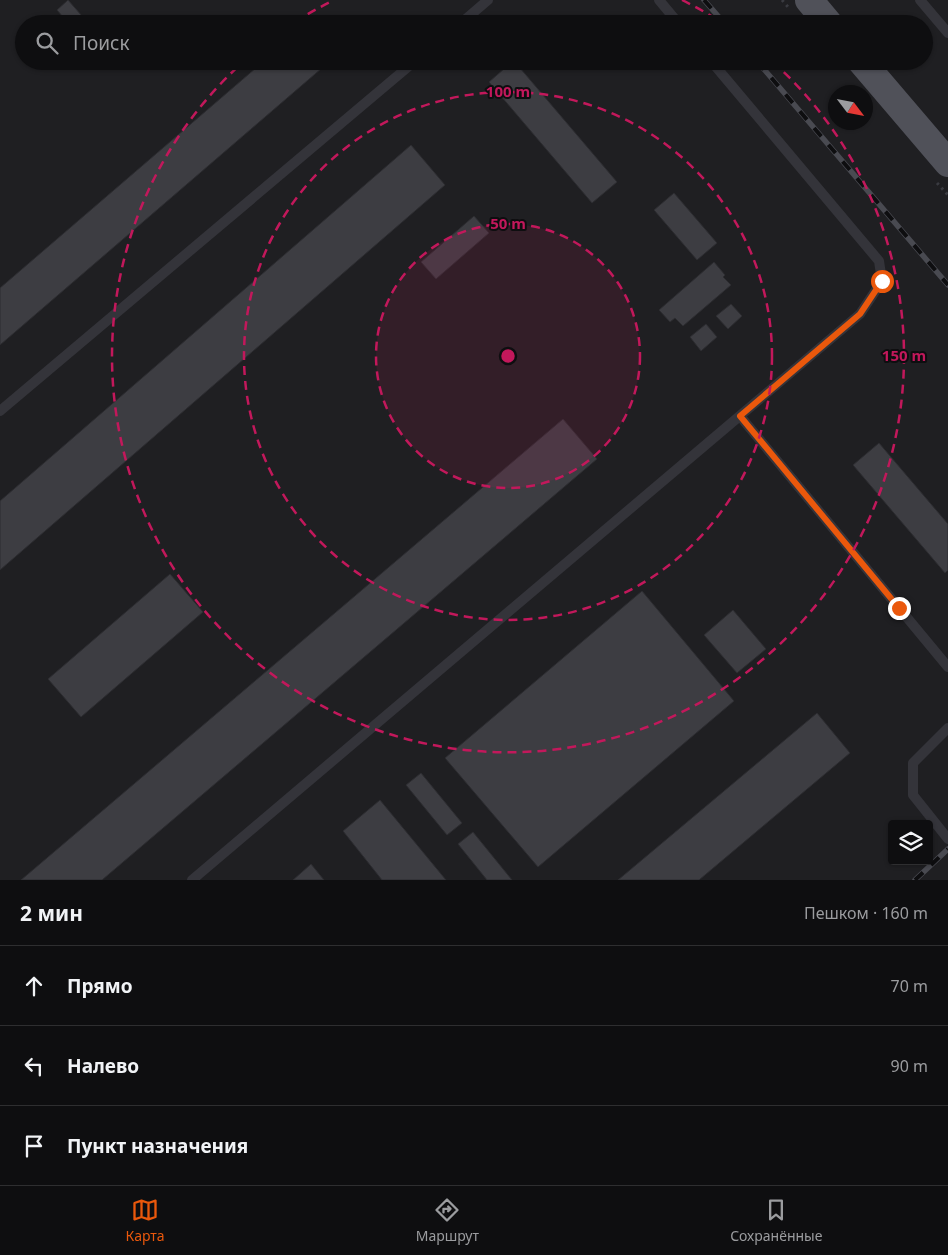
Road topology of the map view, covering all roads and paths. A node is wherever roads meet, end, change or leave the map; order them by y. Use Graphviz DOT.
graph roads {
  1 [pos="488,0"];
  2 [pos="659,0"];
  3 [pos="809,0"];
  4 [pos="920,0"];
  5 [pos="470,15"];
  6 [pos="672,15"];
  7 [pos="822,15"];
  8 [pos="933,15"];
  9 [pos="933,15"];
  10 [pos="948,33"];
  11 [pos="404,70"];
  12 [pos="719,70"];
  13 [pos="869,70"];
  14 [pos="948,163"];
  15 [pos="0,411"];
  16 [pos="740,416"];
  17 [pos="948,667"];
  18 [pos="948,728"];
  19 [pos="948,839"];
  20 [pos="192,880"];
  1 -- 5 [label="lane"];
  2 -- 6 [label="lane"];
  3 -- 7 [label="main road"];
  4 -- 8 [label="lane"];
  9 -- 10 [label="lane"];
  11 -- 15 [label="lane"];
  12 -- 16 [label="lane"];
  13 -- 14 [label="main road"];
  16 -- 17 [label="lane"];
  16 -- 20 [label="lane"];
  18 -- 19 [label="lane"];
}
